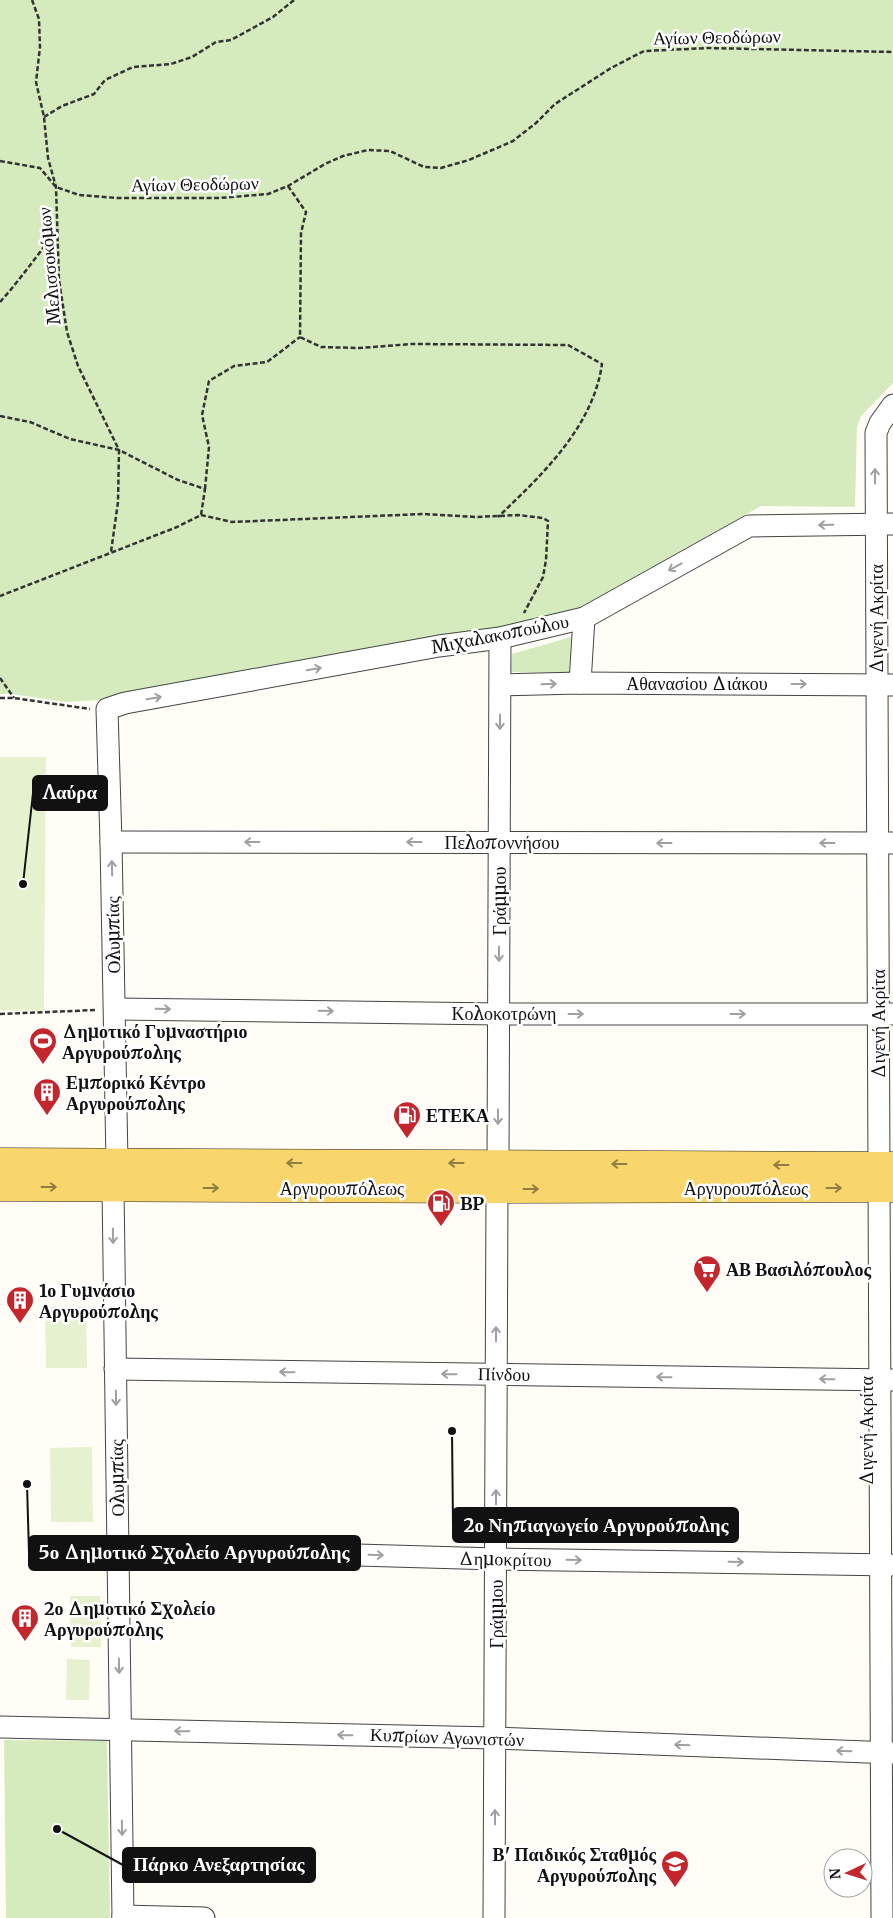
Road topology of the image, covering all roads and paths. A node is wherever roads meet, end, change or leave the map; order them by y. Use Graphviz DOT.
graph roads {
  1 [pos="32,0"];
  2 [pos="294,0"];
  3 [pos="893,52"];
  4 [pos="44,117"];
  5 [pos="0,161"];
  6 [pos="288,186"];
  7 [pos="56,187"];
  8 [pos="56,232"];
  9 [pos="0,302"];
  10 [pos="300,337"];
  11 [pos="893,405"];
  12 [pos="0,416"];
  13 [pos="119,450"];
  14 [pos="205,489"];
  15 [pos="201,515"];
  16 [pos="498,517"];
  17 [pos="877,524"];
  18 [pos="111,552"];
  19 [pos="0,596"];
  20 [pos="584,618"];
  21 [pos="522,633"];
  22 [pos="500,638"];
  23 [pos="0,678"];
  24 [pos="580,682"];
  25 [pos="501,685"];
  26 [pos="877,685"];
  27 [pos="0,698"];
  28 [pos="14,698"];
  29 [pos="107,709"];
  30 [pos="112,842"];
  31 [pos="499,842"];
  32 [pos="878,843"];
  33 [pos="115,1009"];
  34 [pos="0,1014"];
  35 [pos="499,1014"];
  36 [pos="879,1014"];
  37 [pos="0,1162"];
  38 [pos="115,1175"];
  39 [pos="498,1176"];
  40 [pos="879,1177"];
  41 [pos="0,1187"];
  42 [pos="115,1370"];
  43 [pos="496,1374"];
  44 [pos="879,1380"];
  45 [pos="118,1548"];
  46 [pos="496,1559"];
  47 [pos="880,1564"];
  48 [pos="0,1727"];
  49 [pos="120,1729"];
  50 [pos="495,1738"];
  51 [pos="881,1752"];
  52 [pos="123,1917"];
  53 [pos="204,1918"];
  54 [pos="494,1918"];
  55 [pos="868,1918"];
  56 [pos="882,1918"];
  1 -- 4 [label="path, Μελισσοκόμων"];
  2 -- 4 [label="path"];
  3 -- 6 [label="path, Αγίων Θεοδώρων"];
  4 -- 7 [label="path, Μελισσοκόμων"];
  5 -- 7 [label="path"];
  6 -- 7 [label="path, Αγίων Θεοδώρων"];
  6 -- 10 [label="path"];
  7 -- 8 [label="path, Μελισσοκόμων"];
  8 -- 9 [label="path"];
  8 -- 13 [label="path, Μελισσοκόμων"];
  10 -- 14 [label="path"];
  10 -- 16 [label="path"];
  17 -- 11 [label="street, Διγενή Ακρίτα, one-way"];
  12 -- 13 [label="path"];
  13 -- 14 [label="path"];
  13 -- 18 [label="path, Μελισσοκόμων"];
  14 -- 15 [label="path"];
  15 -- 16 [label="path"];
  15 -- 18 [label="path"];
  16 -- 21 [label="path"];
  17 -- 20 [label="street, Μιχαλακοπούλου, one-way"];
  17 -- 26 [label="street, Διγενή Ακρίτα"];
  18 -- 19 [label="path"];
  20 -- 21 [label="street, Μιχαλακοπούλου"];
  20 -- 24 [label="street"];
  21 -- 22 [label="street, Μιχαλακοπούλου"];
  22 -- 25 [label="street, Γράμμου"];
  29 -- 22 [label="street, Μιχαλακοπούλου, one-way"];
  23 -- 28 [label="path"];
  25 -- 24 [label="street, Αθανασίου Διάκου, one-way"];
  24 -- 26 [label="street, Αθανασίου Διάκου, one-way"];
  25 -- 31 [label="street, Γράμμου, one-way"];
  26 -- 32 [label="street, Διγενή Ακρίτα"];
  27 -- 28 [label="path"];
  28 -- 29 [label="path"];
  29 -- 30 [label="street, Ολυμπίας"];
  31 -- 30 [label="street, Πελοποννήσου, one-way"];
  33 -- 30 [label="street, Ολυμπίας, one-way"];
  32 -- 31 [label="street, Πελοποννήσου, one-way"];
  31 -- 35 [label="street, Γράμμου, one-way"];
  32 -- 36 [label="street, Διγενή Ακρίτα"];
  33 -- 34 [label="path"];
  33 -- 35 [label="street, Κολοκοτρώνη, one-way"];
  33 -- 38 [label="street, Ολυμπίας"];
  35 -- 36 [label="street, Κολοκοτρώνη, one-way"];
  35 -- 39 [label="street, Γράμμου, one-way"];
  36 -- 40 [label="street, Διγενή Ακρίτα"];
  37 -- 38 [label="main road, Αργυρουπόλεως"];
  38 -- 39 [label="main road, Αργυρουπόλεως"];
  41 -- 38 [label="main road, Αργυρουπόλεως, one-way"];
  38 -- 42 [label="street, Ολυμπίας, one-way"];
  39 -- 40 [label="main road, Αργυρουπόλεως"];
  43 -- 39 [label="street, Γράμμου, one-way"];
  40 -- 44 [label="street, Διγενή Ακρίτα"];
  43 -- 42 [label="street, Πίνδου, one-way"];
  42 -- 45 [label="street, Ολυμπίας, one-way"];
  44 -- 43 [label="street, Πίνδου, one-way"];
  46 -- 43 [label="street, Γράμμου, one-way"];
  44 -- 47 [label="street, Διγενή Ακρίτα"];
  45 -- 46 [label="street, Δημοκρίτου, one-way"];
  45 -- 49 [label="street, Ολυμπίας, one-way"];
  46 -- 47 [label="street, Δημοκρίτου, one-way"];
  46 -- 50 [label="street, Γράμμου"];
  47 -- 51 [label="street, Διγενή Ακρίτα"];
  48 -- 49 [label="street, Κυπρίων Αγωνιστών"];
  50 -- 49 [label="street, Κυπρίων Αγωνιστών, one-way"];
  49 -- 52 [label="street, Ολυμπίας, one-way"];
  51 -- 50 [label="street, Κυπρίων Αγωνιστών, one-way"];
  54 -- 50 [label="street, Γράμμου, one-way"];
  51 -- 55 [label="street, Διγενή Ακρίτα"];
  51 -- 56 [label="street, Διγενή Ακρίτα"];
  52 -- 53 [label="street"];
}
